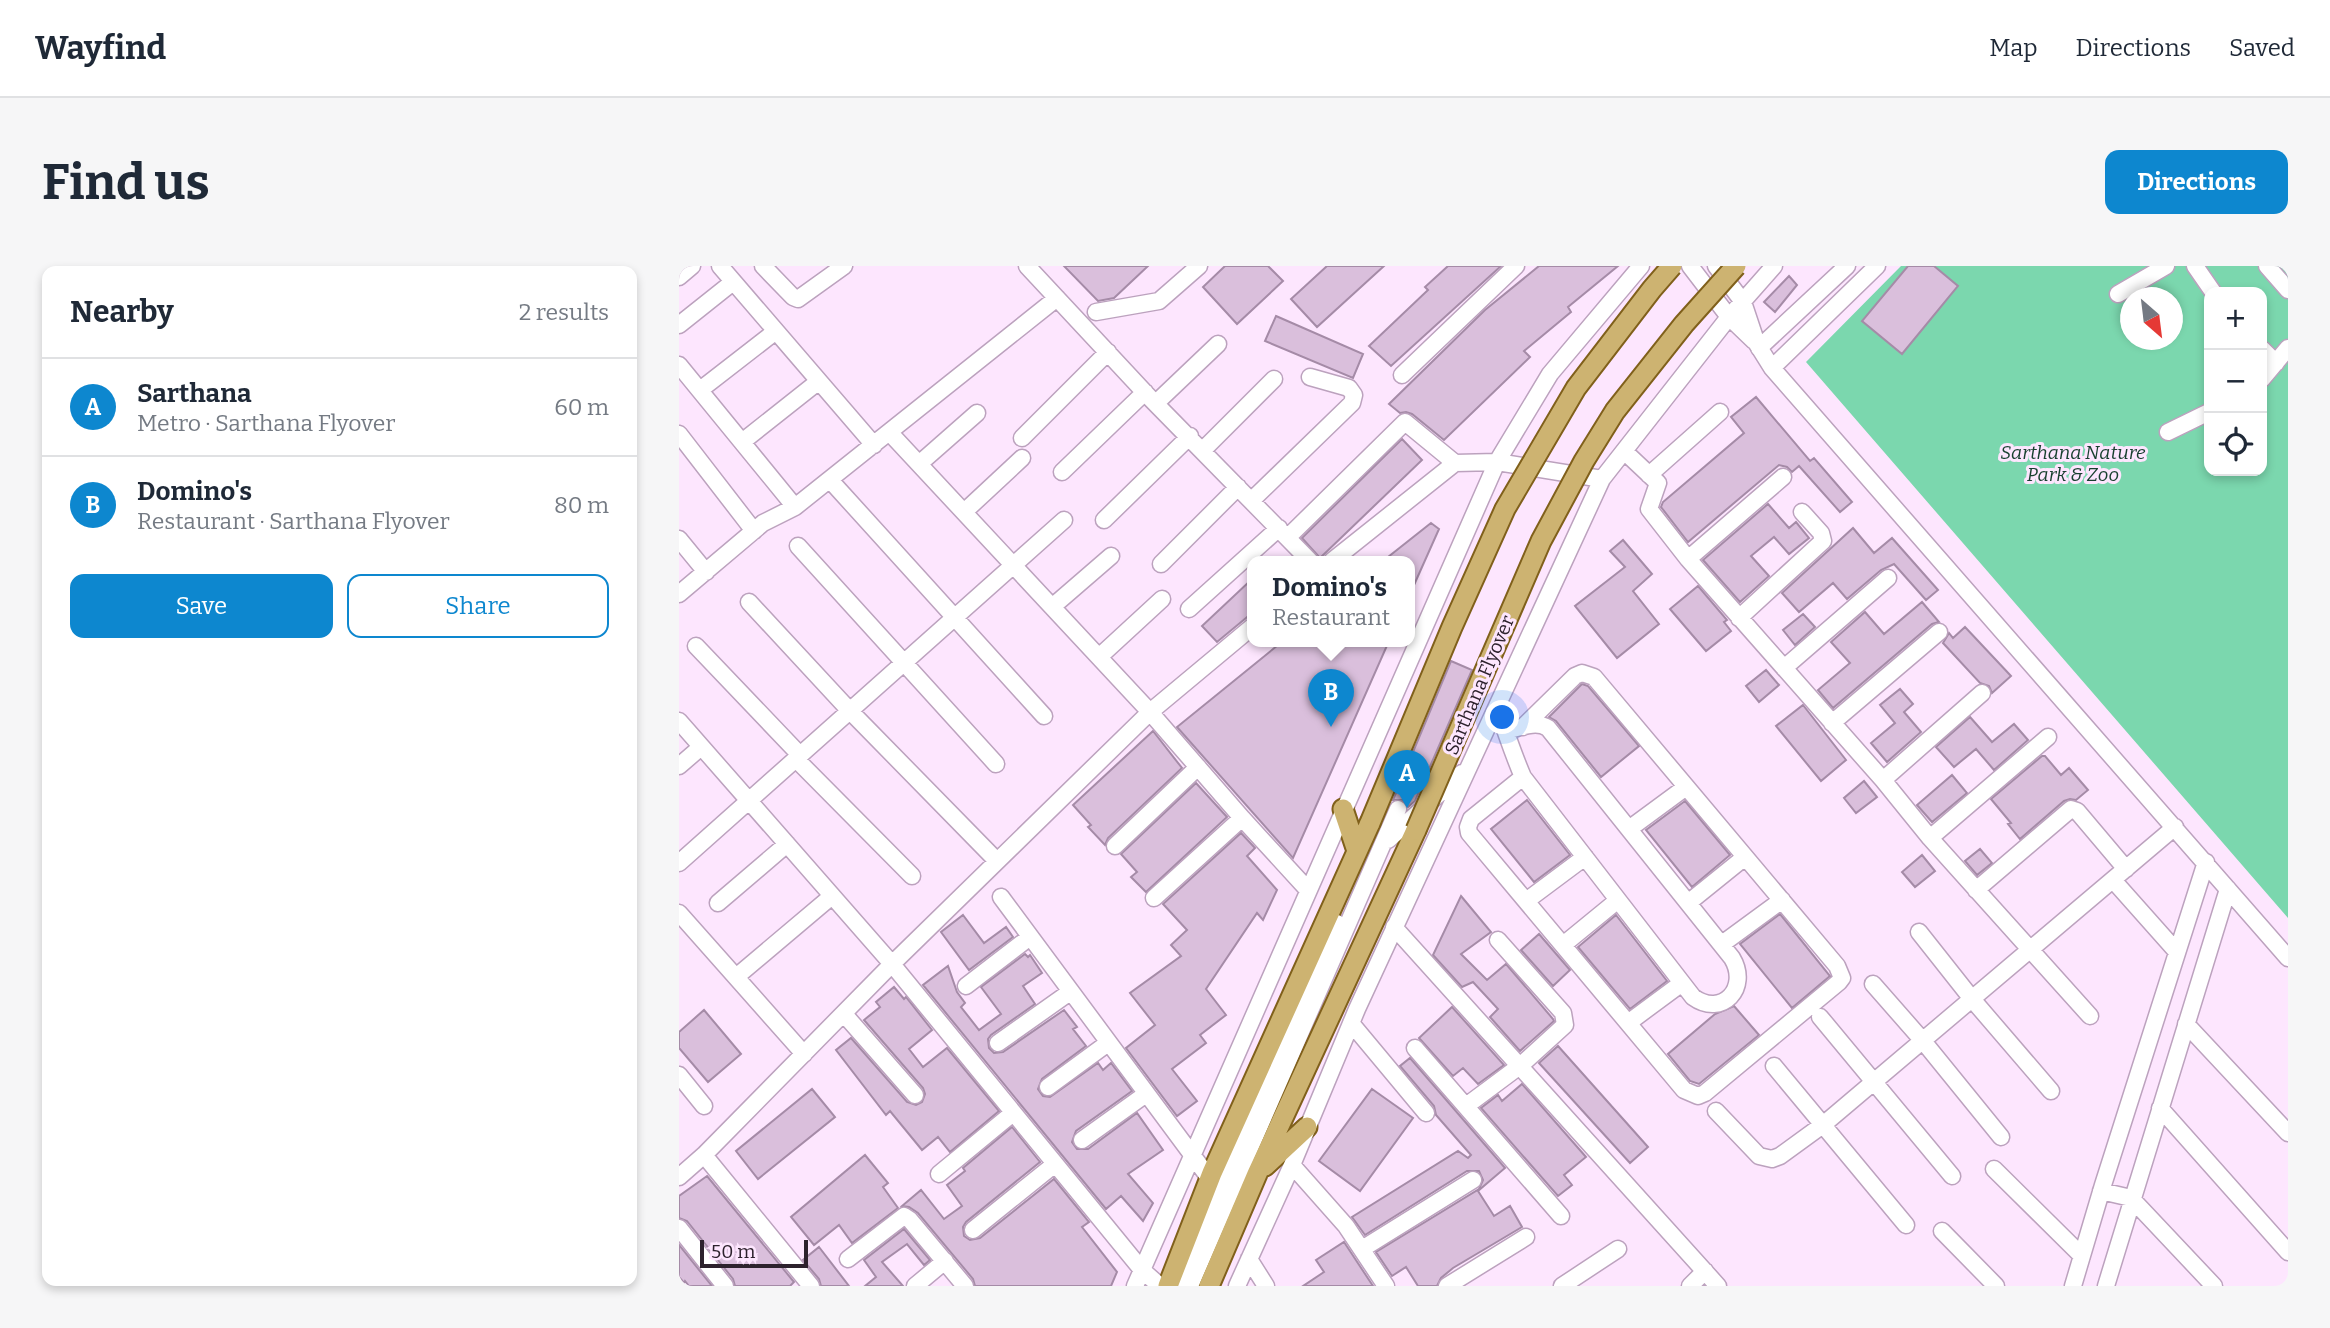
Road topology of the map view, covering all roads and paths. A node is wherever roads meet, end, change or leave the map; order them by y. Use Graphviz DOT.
graph roads {
  1 [pos="692,266"];
  2 [pos="720,266"];
  3 [pos="764,266"];
  4 [pos="843,266"];
  5 [pos="1027,266"];
  6 [pos="1199,266"];
  7 [pos="1516,266"];
  8 [pos="1641,266"];
  9 [pos="1672,266"];
  10 [pos="1691,266"];
  11 [pos="1716,266"];
  12 [pos="1736,266"];
  13 [pos="1774,266"];
  14 [pos="1847,266"];
  15 [pos="1877,266"];
  16 [pos="2166,266"];
  17 [pos="2195,266"];
  18 [pos="2267,266"];
  19 [pos="679,277"];
  20 [pos="733,282"];
  21 [pos="2210,287"];
  22 [pos="2288,290"];
  23 [pos="2118,294"];
  24 [pos="1057,298"];
  25 [pos="1743,302"];
  26 [pos="1096,312"];
  27 [pos="1729,317"];
  28 [pos="679,325"];
  29 [pos="776,331"];
  30 [pos="1218,344"];
  31 [pos="1758,346"];
  32 [pos="2288,348"];
  33 [pos="2263,350"];
  34 [pos="1108,352"];
  35 [pos="2276,363"];
  36 [pos="679,365"];
  37 [pos="1772,368"];
  38 [pos="2267,373"];
  39 [pos="1402,375"];
  40 [pos="1310,377"];
  41 [pos="1274,379"];
  42 [pos="819,381"];
  43 [pos="700,390"];
  44 [pos="1151,398"];
  45 [pos="1720,412"];
  46 [pos="977,413"];
  47 [pos="2207,413"];
  48 [pos="2168,432"];
  49 [pos="890,433"];
  50 [pos="679,434"];
  51 [pos="1190,436"];
  52 [pos="1022,438"];
  53 [pos="742,442"];
  54 [pos="874,445"];
  55 [pos="1203,450"];
  56 [pos="1624,451"];
  57 [pos="1022,458"];
  58 [pos="1497,462"];
  59 [pos="1455,463"];
  60 [pos="919,464"];
  61 [pos="1062,472"];
  62 [pos="1649,475"];
  63 [pos="1783,477"];
  64 [pos="1602,479"];
  65 [pos="829,480"];
  66 [pos="1238,487"];
  67 [pos="1252,500"];
  68 [pos="795,507"];
  69 [pos="964,512"];
  70 [pos="1803,512"];
  71 [pos="1064,520"];
  72 [pos="1104,520"];
  73 [pos="754,531"];
  74 [pos="1284,533"];
  75 [pos="679,538"];
  76 [pos="798,545"];
  77 [pos="1111,556"];
  78 [pos="1255,556"];
  79 [pos="1305,556"];
  80 [pos="1338,556"];
  81 [pos="1688,559"];
  82 [pos="1247,563"];
  83 [pos="1161,564"];
  84 [pos="1014,566"];
  85 [pos="706,572"];
  86 [pos="1888,578"];
  87 [pos="679,594"];
  88 [pos="1162,599"];
  89 [pos="750,602"];
  90 [pos="1052,607"];
  91 [pos="1189,609"];
  92 [pos="954,618"];
  93 [pos="1739,618"];
  94 [pos="1247,631"];
  95 [pos="1939,632"];
  96 [pos="696,646"];
  97 [pos="1415,647"];
  98 [pos="1415,647"];
  99 [pos="1098,657"];
  100 [pos="904,663"];
  101 [pos="1784,668"];
  102 [pos="1982,693"];
  103 [pos="1497,706"];
  104 [pos="850,710"];
  105 [pos="1150,712"];
  106 [pos="1044,716"];
  107 [pos="679,721"];
  108 [pos="1832,723"];
  109 [pos="1523,727"];
  110 [pos="1506,732"];
  111 [pos="2048,737"];
  112 [pos="701,747"];
  113 [pos="798,757"];
  114 [pos="996,764"];
  115 [pos="679,766"];
  116 [pos="1198,767"];
  117 [pos="1469,767"];
  118 [pos="1523,777"];
  119 [pos="1882,780"];
  120 [pos="1686,787"];
  121 [pos="749,801"];
  122 [pos="1343,809"];
  123 [pos="1241,818"];
  124 [pos="2175,827"];
  125 [pos="1629,829"];
  126 [pos="1930,838"];
  127 [pos="786,844"];
  128 [pos="1384,844"];
  129 [pos="1115,846"];
  130 [pos="1361,856"];
  131 [pos="1585,857"];
  132 [pos="1745,857"];
  133 [pos="997,862"];
  134 [pos="2206,862"];
  135 [pos="679,863"];
  136 [pos="2126,869"];
  137 [pos="912,876"];
  138 [pos="2113,880"];
  139 [pos="2228,889"];
  140 [pos="1308,890"];
  141 [pos="1976,890"];
  142 [pos="832,896"];
  143 [pos="1001,897"];
  144 [pos="1154,898"];
  145 [pos="1618,900"];
  146 [pos="1782,900"];
  147 [pos="1526,901"];
  148 [pos="718,903"];
  149 [pos="1688,903"];
  150 [pos="679,913"];
  151 [pos="1394,927"];
  152 [pos="1919,932"];
  153 [pos="1030,937"];
  154 [pos="1498,940"];
  155 [pos="1722,944"];
  156 [pos="1563,945"];
  157 [pos="2032,949"];
  158 [pos="2177,952"];
  159 [pos="2288,958"];
  160 [pos="892,964"];
  161 [pos="736,977"];
  162 [pos="1682,983"];
  163 [pos="1873,984"];
  164 [pos="966,986"];
  165 [pos="1070,992"];
  166 [pos="1972,999"];
  167 [pos="844,1014"];
  168 [pos="2091,1016"];
  169 [pos="1820,1017"];
  170 [pos="1351,1023"];
  171 [pos="1628,1023"];
  172 [pos="2186,1024"];
  173 [pos="1923,1041"];
  174 [pos="998,1043"];
  175 [pos="1108,1044"];
  176 [pos="1415,1048"];
  177 [pos="804,1054"];
  178 [pos="1521,1065"];
  179 [pos="1773,1066"];
  180 [pos="679,1074"];
  181 [pos="1873,1082"];
  182 [pos="1048,1087"];
  183 [pos="2052,1091"];
  184 [pos="1146,1094"];
  185 [pos="915,1095"];
  186 [pos="704,1106"];
  187 [pos="1466,1106"];
  188 [pos="2159,1108"];
  189 [pos="1716,1111"];
  190 [pos="1013,1113"];
  191 [pos="1426,1113"];
  192 [pos="1824,1124"];
  193 [pos="1307,1127"];
  194 [pos="2288,1133"];
  195 [pos="2001,1137"];
  196 [pos="1082,1140"];
  197 [pos="704,1155"];
  198 [pos="1191,1156"];
  199 [pos="1055,1164"];
  200 [pos="1292,1165"];
  201 [pos="1994,1169"];
  202 [pos="939,1174"];
  203 [pos="1257,1174"];
  204 [pos="1952,1176"];
  205 [pos="679,1177"];
  206 [pos="1210,1179"];
  207 [pos="1473,1180"];
  208 [pos="2101,1191"];
  209 [pos="2131,1198"];
  210 [pos="1561,1216"];
  211 [pos="1906,1224"];
  212 [pos="679,1227"];
  213 [pos="973,1230"];
  214 [pos="1942,1231"];
  215 [pos="1526,1237"];
  216 [pos="1362,1249"];
  217 [pos="1618,1249"];
  218 [pos="2288,1252"];
  219 [pos="2082,1256"];
  220 [pos="848,1259"];
  221 [pos="1249,1259"];
  222 [pos="944,1261"];
  223 [pos="1142,1270"];
  224 [pos="1705,1271"];
  225 [pos="2107,1285"];
  226 [pos="725,1286"];
  227 [pos="811,1286"];
  228 [pos="915,1286"];
  229 [pos="965,1286"];
  230 [pos="1135,1286"];
  231 [pos="1160,1286"];
  232 [pos="1168,1286"];
  233 [pos="1177,1286"];
  234 [pos="1190,1286"];
  235 [pos="1209,1286"];
  236 [pos="1237,1286"];
  237 [pos="1266,1286"];
  238 [pos="1386,1286"];
  239 [pos="1447,1286"];
  240 [pos="1563,1286"];
  241 [pos="1689,1286"];
  242 [pos="1718,1286"];
  243 [pos="1996,1286"];
  244 [pos="2073,1286"];
  245 [pos="2214,1286"];
  1 -- 19 [label="street"];
  2 -- 20 [label="street"];
  3 -- 4 [label="street"];
  5 -- 24 [label="street"];
  6 -- 26 [label="street"];
  7 -- 39 [label="street"];
  8 -- 58 [label="street"];
  9 -- 130 [label="main road, bridge"];
  10 -- 27 [label="street"];
  11 -- 25 [label="street"];
  12 -- 203 [label="main road, Sarthana Flyover, bridge"];
  13 -- 25 [label="street"];
  14 -- 31 [label="street"];
  15 -- 37 [label="street"];
  16 -- 23 [label="street"];
  17 -- 21 [label="street"];
  18 -- 22 [label="street"];
  20 -- 28 [label="street"];
  20 -- 29 [label="street"];
  24 -- 34 [label="street"];
  24 -- 49 [label="street"];
  25 -- 27 [label="street"];
  25 -- 31 [label="street"];
  27 -- 31 [label="street"];
  27 -- 56 [label="street"];
  29 -- 42 [label="street"];
  29 -- 43 [label="street"];
  30 -- 44 [label="street"];
  31 -- 37 [label="street"];
  32 -- 35 [label="street"];
  33 -- 35 [label="street"];
  34 -- 44 [label="street"];
  34 -- 52 [label="street"];
  35 -- 38 [label="street"];
  36 -- 43 [label="street"];
  37 -- 124 [label="street"];
  40 -- 67 [label="street"];
  41 -- 55 [label="street"];
  42 -- 53 [label="street"];
  42 -- 54 [label="street"];
  43 -- 53 [label="street"];
  44 -- 51 [label="street"];
  44 -- 61 [label="street"];
  45 -- 62 [label="street"];
  46 -- 60 [label="street"];
  47 -- 48 [label="street"];
  49 -- 54 [label="street"];
  49 -- 60 [label="street"];
  50 -- 73 [label="street"];
  51 -- 55 [label="street"];
  51 -- 72 [label="street"];
  53 -- 68 [label="street"];
  54 -- 65 [label="street"];
  55 -- 66 [label="street"];
  56 -- 62 [label="street"];
  56 -- 64 [label="street"];
  57 -- 69 [label="street"];
  58 -- 59 [label="street"];
  58 -- 64 [label="street"];
  58 -- 98 [label="street"];
  59 -- 74 [label="street"];
  59 -- 80 [label="street"];
  60 -- 69 [label="street"];
  62 -- 81 [label="street"];
  63 -- 81 [label="street"];
  64 -- 103 [label="street"];
  65 -- 68 [label="street"];
  65 -- 92 [label="street"];
  66 -- 67 [label="street"];
  66 -- 83 [label="street"];
  67 -- 74 [label="street"];
  68 -- 73 [label="street"];
  69 -- 84 [label="street"];
  70 -- 93 [label="street"];
  71 -- 84 [label="street"];
  73 -- 85 [label="street"];
  74 -- 78 [label="street"];
  74 -- 79 [label="street"];
  75 -- 85 [label="street"];
  76 -- 100 [label="street"];
  77 -- 90 [label="street"];
  81 -- 93 [label="street"];
  82 -- 91 [label="street"];
  84 -- 90 [label="street"];
  84 -- 92 [label="street"];
  85 -- 87 [label="street"];
  86 -- 101 [label="street"];
  88 -- 99 [label="street"];
  89 -- 104 [label="street"];
  90 -- 99 [label="street"];
  92 -- 100 [label="street"];
  92 -- 106 [label="street"];
  93 -- 101 [label="street"];
  94 -- 105 [label="street"];
  95 -- 108 [label="street"];
  96 -- 113 [label="street"];
  97 -- 122 [label="street"];
  99 -- 105 [label="street"];
  100 -- 104 [label="street"];
  100 -- 114 [label="street"];
  101 -- 108 [label="street"];
  102 -- 119 [label="street"];
  103 -- 110 [label="street"];
  103 -- 117 [label="street"];
  104 -- 113 [label="street"];
  104 -- 133 [label="street"];
  105 -- 116 [label="street"];
  105 -- 133 [label="street"];
  107 -- 112 [label="street"];
  108 -- 119 [label="street"];
  109 -- 110 [label="street"];
  109 -- 120 [label="street"];
  109 -- 125 [label="street"];
  110 -- 118 [label="street"];
  111 -- 126 [label="street"];
  112 -- 115 [label="street"];
  112 -- 121 [label="street"];
  113 -- 121 [label="street"];
  113 -- 137 [label="street"];
  116 -- 123 [label="street"];
  116 -- 129 [label="street"];
  117 -- 128 [label="street"];
  117 -- 151 [label="street"];
  118 -- 131 [label="street"];
  118 -- 147 [label="street"];
  119 -- 126 [label="street"];
  120 -- 125 [label="street"];
  120 -- 132 [label="street"];
  121 -- 127 [label="street"];
  121 -- 135 [label="street"];
  122 -- 130 [label="main road"];
  122 -- 140 [label="street"];
  123 -- 140 [label="street"];
  123 -- 144 [label="street"];
  124 -- 134 [label="street"];
  124 -- 136 [label="street"];
  125 -- 149 [label="street"];
  126 -- 141 [label="street"];
  127 -- 142 [label="street"];
  127 -- 148 [label="street"];
  128 -- 130 [label="street"];
  128 -- 234 [label="street"];
  130 -- 206 [label="main road"];
  130 -- 233 [label="street"];
  131 -- 145 [label="street"];
  131 -- 147 [label="street"];
  132 -- 146 [label="street"];
  132 -- 149 [label="street"];
  133 -- 160 [label="street"];
  134 -- 139 [label="street"];
  134 -- 158 [label="street"];
  136 -- 138 [label="street"];
  136 -- 141 [label="street"];
  138 -- 157 [label="street"];
  138 -- 158 [label="street"];
  139 -- 159 [label="street"];
  139 -- 172 [label="street"];
  140 -- 198 [label="street"];
  141 -- 157 [label="street"];
  142 -- 160 [label="street"];
  142 -- 161 [label="street"];
  143 -- 153 [label="street"];
  145 -- 156 [label="street"];
  145 -- 162 [label="street"];
  146 -- 155 [label="street"];
  146 -- 171 [label="street"];
  147 -- 156 [label="street"];
  149 -- 155 [label="street"];
  150 -- 161 [label="street"];
  151 -- 170 [label="street"];
  151 -- 178 [label="street"];
  152 -- 166 [label="street"];
  153 -- 164 [label="street"];
  153 -- 165 [label="street"];
  154 -- 178 [label="street"];
  155 -- 162 [label="street"];
  156 -- 171 [label="street"];
  157 -- 166 [label="street"];
  157 -- 168 [label="street"];
  158 -- 208 [label="street"];
  160 -- 167 [label="street"];
  160 -- 190 [label="street"];
  161 -- 177 [label="street"];
  162 -- 171 [label="street"];
  163 -- 173 [label="street"];
  165 -- 174 [label="street"];
  165 -- 175 [label="street"];
  166 -- 173 [label="street"];
  166 -- 183 [label="street"];
  167 -- 177 [label="street"];
  167 -- 185 [label="street"];
  169 -- 181 [label="street"];
  170 -- 191 [label="street"];
  170 -- 193 [label="street"];
  172 -- 188 [label="street"];
  172 -- 194 [label="street"];
  173 -- 181 [label="street"];
  173 -- 195 [label="street"];
  175 -- 182 [label="street"];
  175 -- 184 [label="street"];
  176 -- 187 [label="street"];
  177 -- 197 [label="street"];
  178 -- 187 [label="street"];
  178 -- 224 [label="street"];
  179 -- 192 [label="street"];
  180 -- 186 [label="street"];
  181 -- 192 [label="street"];
  181 -- 204 [label="street"];
  184 -- 196 [label="street"];
  184 -- 198 [label="street"];
  187 -- 210 [label="street"];
  188 -- 209 [label="street"];
  188 -- 218 [label="street"];
  189 -- 192 [label="street"];
  190 -- 199 [label="street"];
  190 -- 202 [label="street"];
  192 -- 211 [label="street"];
  193 -- 200 [label="street"];
  193 -- 203 [label="main road"];
  197 -- 205 [label="street"];
  197 -- 227 [label="street"];
  198 -- 206 [label="street"];
  198 -- 223 [label="street"];
  199 -- 213 [label="street"];
  199 -- 223 [label="street"];
  200 -- 216 [label="street"];
  200 -- 221 [label="street"];
  201 -- 219 [label="street"];
  203 -- 235 [label="main road, Sarthana Flyover"];
  206 -- 232 [label="main road"];
  207 -- 216 [label="street"];
  208 -- 209 [label="street"];
  208 -- 219 [label="street"];
  209 -- 225 [label="street"];
  209 -- 245 [label="street"];
  212 -- 226 [label="street"];
  214 -- 243 [label="street"];
  215 -- 239 [label="street"];
  216 -- 238 [label="street"];
  217 -- 240 [label="street"];
  219 -- 244 [label="street"];
  220 -- 222 [label="street"];
  221 -- 236 [label="street"];
  221 -- 237 [label="street"];
  222 -- 228 [label="street"];
  222 -- 229 [label="street"];
  223 -- 230 [label="street"];
  223 -- 231 [label="street"];
  224 -- 241 [label="street"];
  224 -- 242 [label="street"];
}
